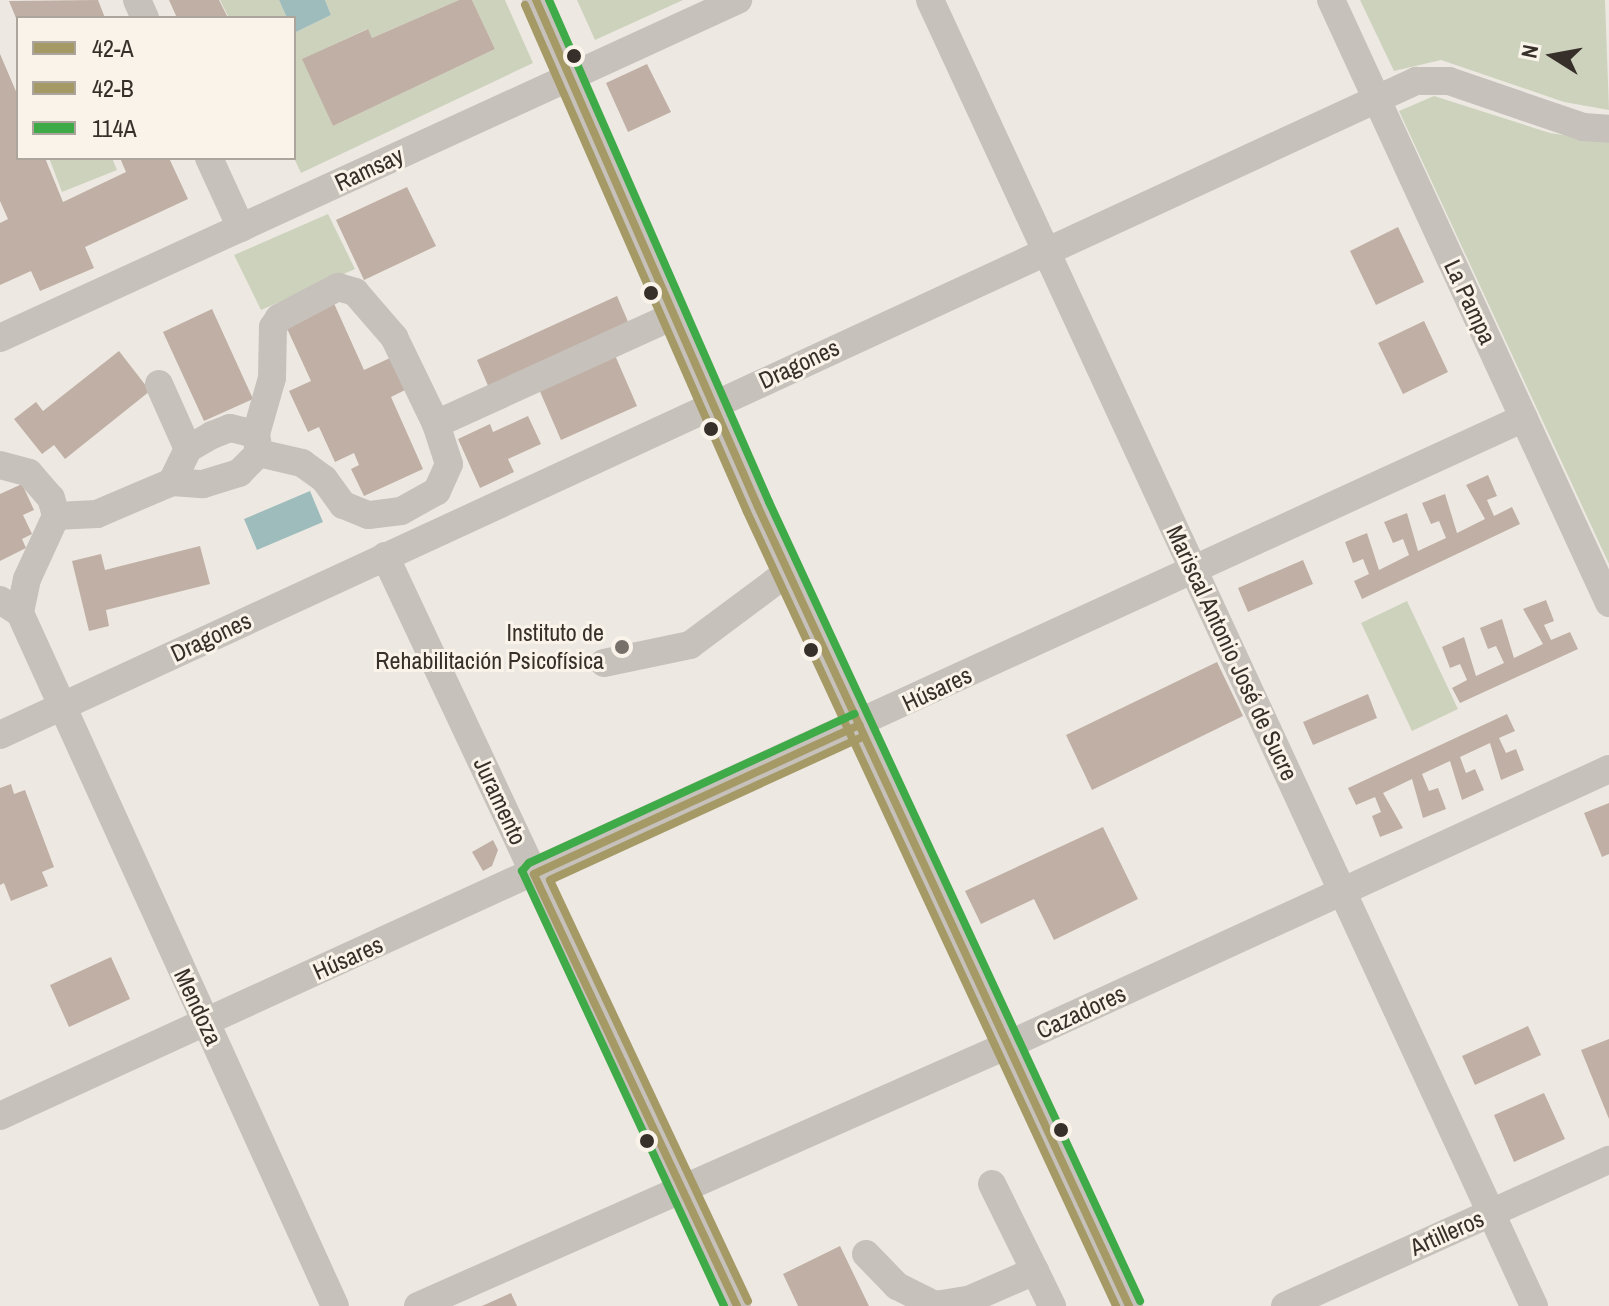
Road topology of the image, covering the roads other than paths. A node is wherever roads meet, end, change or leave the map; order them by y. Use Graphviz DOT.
graph roads {
  1 [pos="536,0"];
  2 [pos="738,0"];
  3 [pos="930,0"];
  4 [pos="1331,0"];
  5 [pos="571,77"];
  6 [pos="1376,98"];
  7 [pos="1609,129"];
  8 [pos="210,160"];
  9 [pos="241,228"];
  10 [pos="1045,249"];
  11 [pos="675,315"];
  12 [pos="0,338"];
  13 [pos="159,384"];
  14 [pos="714,403"];
  15 [pos="1524,418"];
  16 [pos="436,424"];
  17 [pos="257,443"];
  18 [pos="188,449"];
  19 [pos="0,465"];
  20 [pos="172,482"];
  21 [pos="56,516"];
  22 [pos="385,556"];
  23 [pos="1194,571"];
  24 [pos="788,572"];
  25 [pos="1609,603"];
  26 [pos="10,607"];
  27 [pos="604,663"];
  28 [pos="60,708"];
  29 [pos="859,725"];
  30 [pos="0,735"];
  31 [pos="1609,769"];
  32 [pos="534,874"];
  33 [pos="1343,892"];
  34 [pos="205,1021"];
  35 [pos="1010,1044"];
  36 [pos="0,1116"];
  37 [pos="1609,1160"];
  38 [pos="992,1184"];
  39 [pos="684,1189"];
  40 [pos="1491,1213"];
  41 [pos="866,1254"];
  42 [pos="1035,1271"];
  43 [pos="335,1306"];
  44 [pos="418,1306"];
  45 [pos="737,1306"];
  46 [pos="1052,1306"];
  47 [pos="1129,1306"];
  48 [pos="1285,1306"];
  49 [pos="1534,1306"];
  1 -- 5 [label="street"];
  2 -- 5 [label="street, Ramsay"];
  3 -- 10 [label="street, Mariscal Antonio José de Sucre"];
  4 -- 6 [label="street, La Pampa"];
  5 -- 9 [label="street, Ramsay"];
  5 -- 11 [label="street"];
  6 -- 7 [label="street, Dragones"];
  6 -- 10 [label="street, Dragones"];
  6 -- 15 [label="street, La Pampa"];
  8 -- 9 [label="street"];
  9 -- 12 [label="street, Ramsay"];
  10 -- 14 [label="street, Dragones"];
  10 -- 23 [label="street, Mariscal Antonio José de Sucre"];
  11 -- 14 [label="street"];
  11 -- 16 [label="street"];
  13 -- 18 [label="street"];
  14 -- 22 [label="street, Dragones"];
  14 -- 24 [label="street"];
  15 -- 23 [label="street, Húsares"];
  15 -- 25 [label="street, La Pampa"];
  16 -- 17 [label="street"];
  16 -- 17 [label="street"];
  17 -- 18 [label="street"];
  17 -- 20 [label="street"];
  18 -- 20 [label="street"];
  19 -- 21 [label="street"];
  20 -- 21 [label="street"];
  21 -- 26 [label="street"];
  22 -- 28 [label="street, Dragones"];
  22 -- 32 [label="street, Juramento"];
  23 -- 29 [label="street, Húsares"];
  23 -- 33 [label="street, Mariscal Antonio José de Sucre"];
  24 -- 27 [label="street"];
  24 -- 29 [label="street"];
  26 -- 28 [label="street, Mendoza"];
  28 -- 30 [label="street, Dragones"];
  28 -- 34 [label="street, Mendoza"];
  29 -- 32 [label="street, Húsares"];
  29 -- 35 [label="street"];
  31 -- 33 [label="street, Cazadores"];
  32 -- 34 [label="street, Húsares"];
  32 -- 39 [label="street, Juramento"];
  33 -- 35 [label="street, Cazadores"];
  33 -- 40 [label="street, Mariscal Antonio José de Sucre"];
  34 -- 36 [label="street, Húsares"];
  34 -- 43 [label="street, Mendoza"];
  35 -- 39 [label="street, Cazadores"];
  35 -- 47 [label="street"];
  37 -- 40 [label="street, Artilleros"];
  38 -- 42 [label="street"];
  39 -- 44 [label="street, Cazadores"];
  39 -- 45 [label="street, Juramento"];
  40 -- 48 [label="street, Artilleros"];
  40 -- 49 [label="street, Mariscal Antonio José de Sucre"];
  41 -- 42 [label="street"];
  42 -- 46 [label="street"];
}
